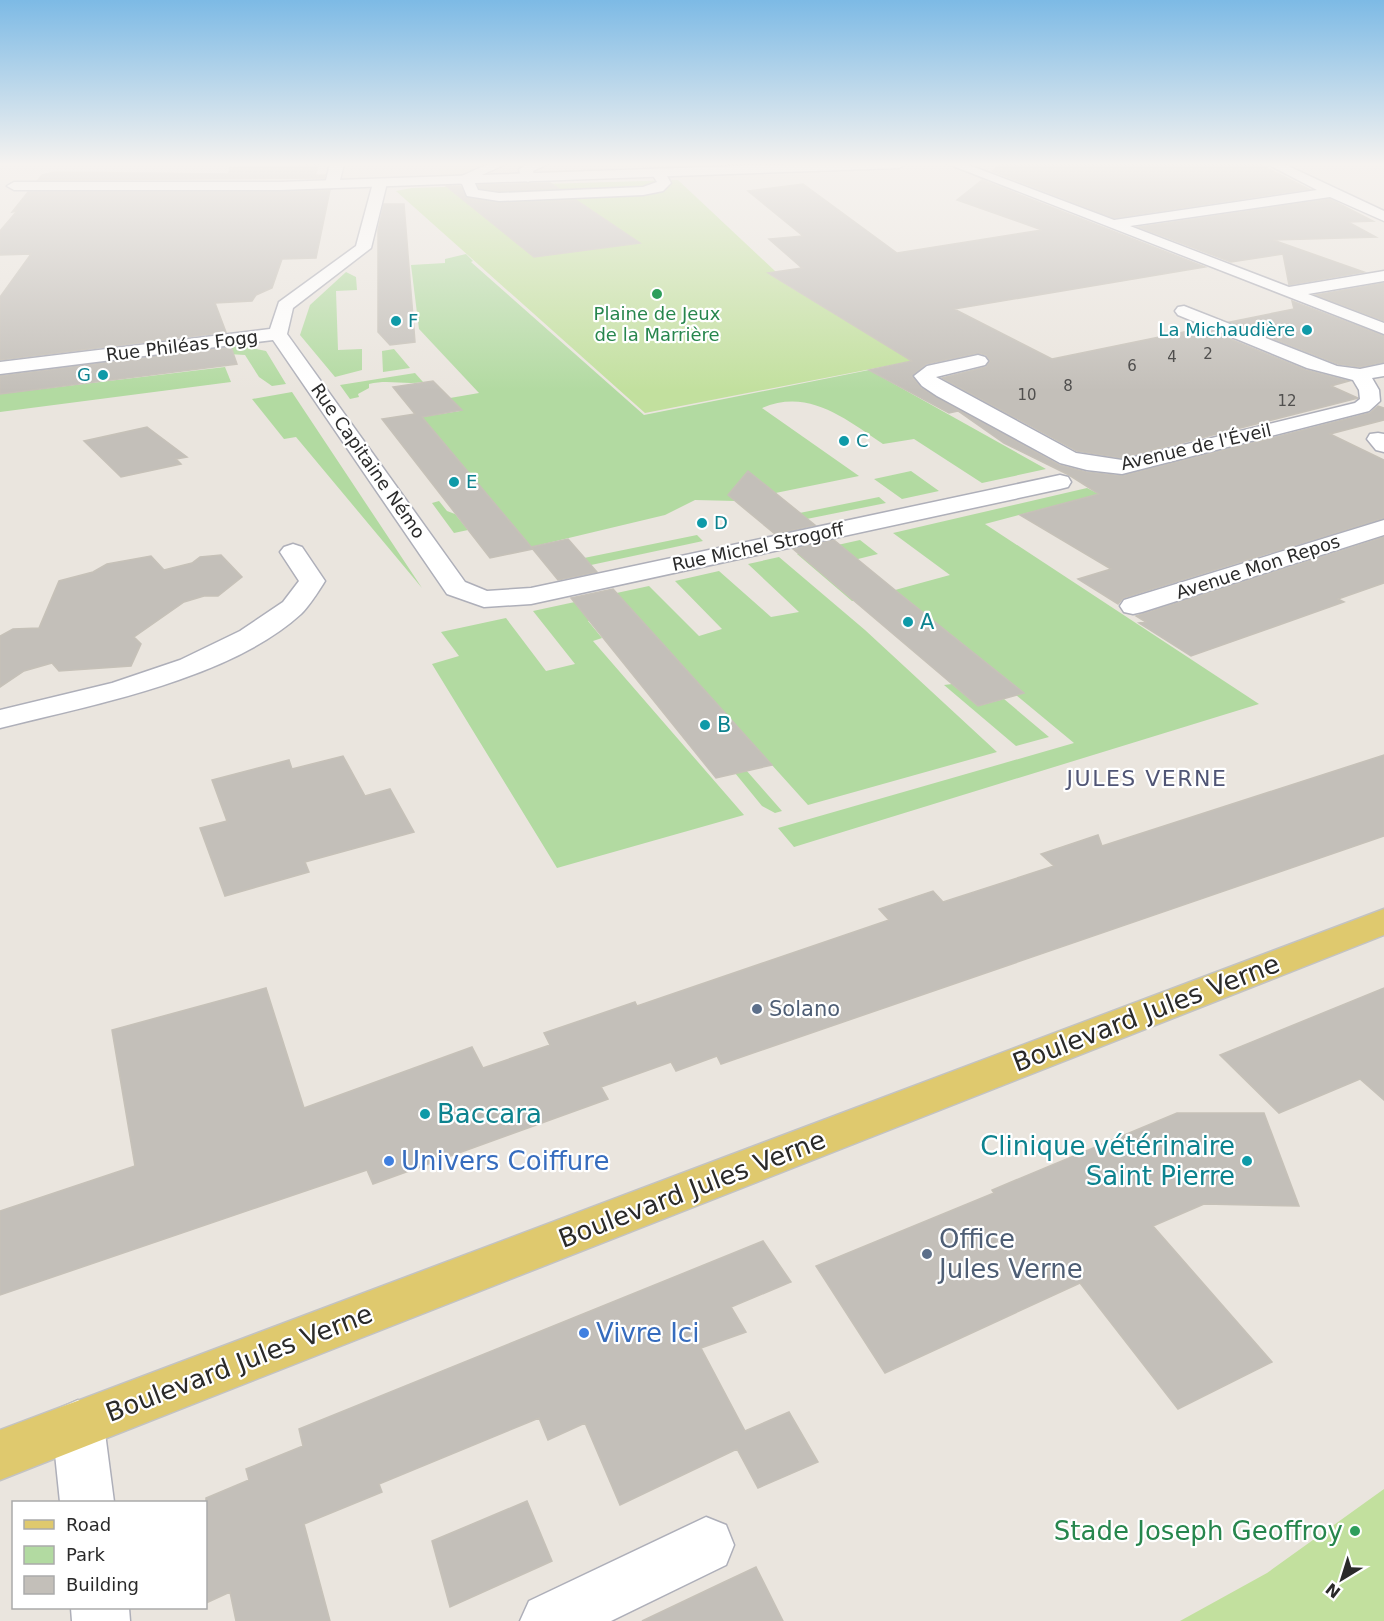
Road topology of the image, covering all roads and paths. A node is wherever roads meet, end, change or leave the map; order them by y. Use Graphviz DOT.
graph roads {
  1 [pos="365,240"];
  2 [pos="1150,240"];
  3 [pos="1384,276"];
  4 [pos="1288,292"];
  5 [pos="1184,311"];
  6 [pos="1384,329"];
  7 [pos="278,334"];
  8 [pos="978,361"];
  9 [pos="0,368"];
  10 [pos="1384,370"];
  11 [pos="1360,375"];
  12 [pos="1060,482"];
  13 [pos="1384,527"];
  14 [pos="293,552"];
  15 [pos="456,588"];
  16 [pos="1133,606"];
  17 [pos="0,718"];
  18 [pos="1384,921"];
  19 [pos="78,1425"];
  20 [pos="0,1455"];
  21 [pos="87,1501"];
  22 [pos="706,1545"];
  23 [pos="549,1621"];
  1 -- 7 [label="street, Rue Philéas Fogg"];
  2 -- 4 [label="street"];
  3 -- 4 [label="street"];
  4 -- 6 [label="street"];
  5 -- 11 [label="street"];
  7 -- 9 [label="street, Rue Philéas Fogg"];
  7 -- 15 [label="street, Rue Capitaine Némo"];
  8 -- 11 [label="street, Avenue de l'Éveil"];
  10 -- 11 [label="street"];
  12 -- 15 [label="street, Rue Michel Strogoff"];
  13 -- 16 [label="street, Avenue Mon Repos"];
  14 -- 17 [label="street"];
  18 -- 19 [label="main road, Boulevard Jules Verne"];
  19 -- 20 [label="main road, Boulevard Jules Verne"];
  19 -- 21 [label="street"];
  22 -- 23 [label="street"];
}
